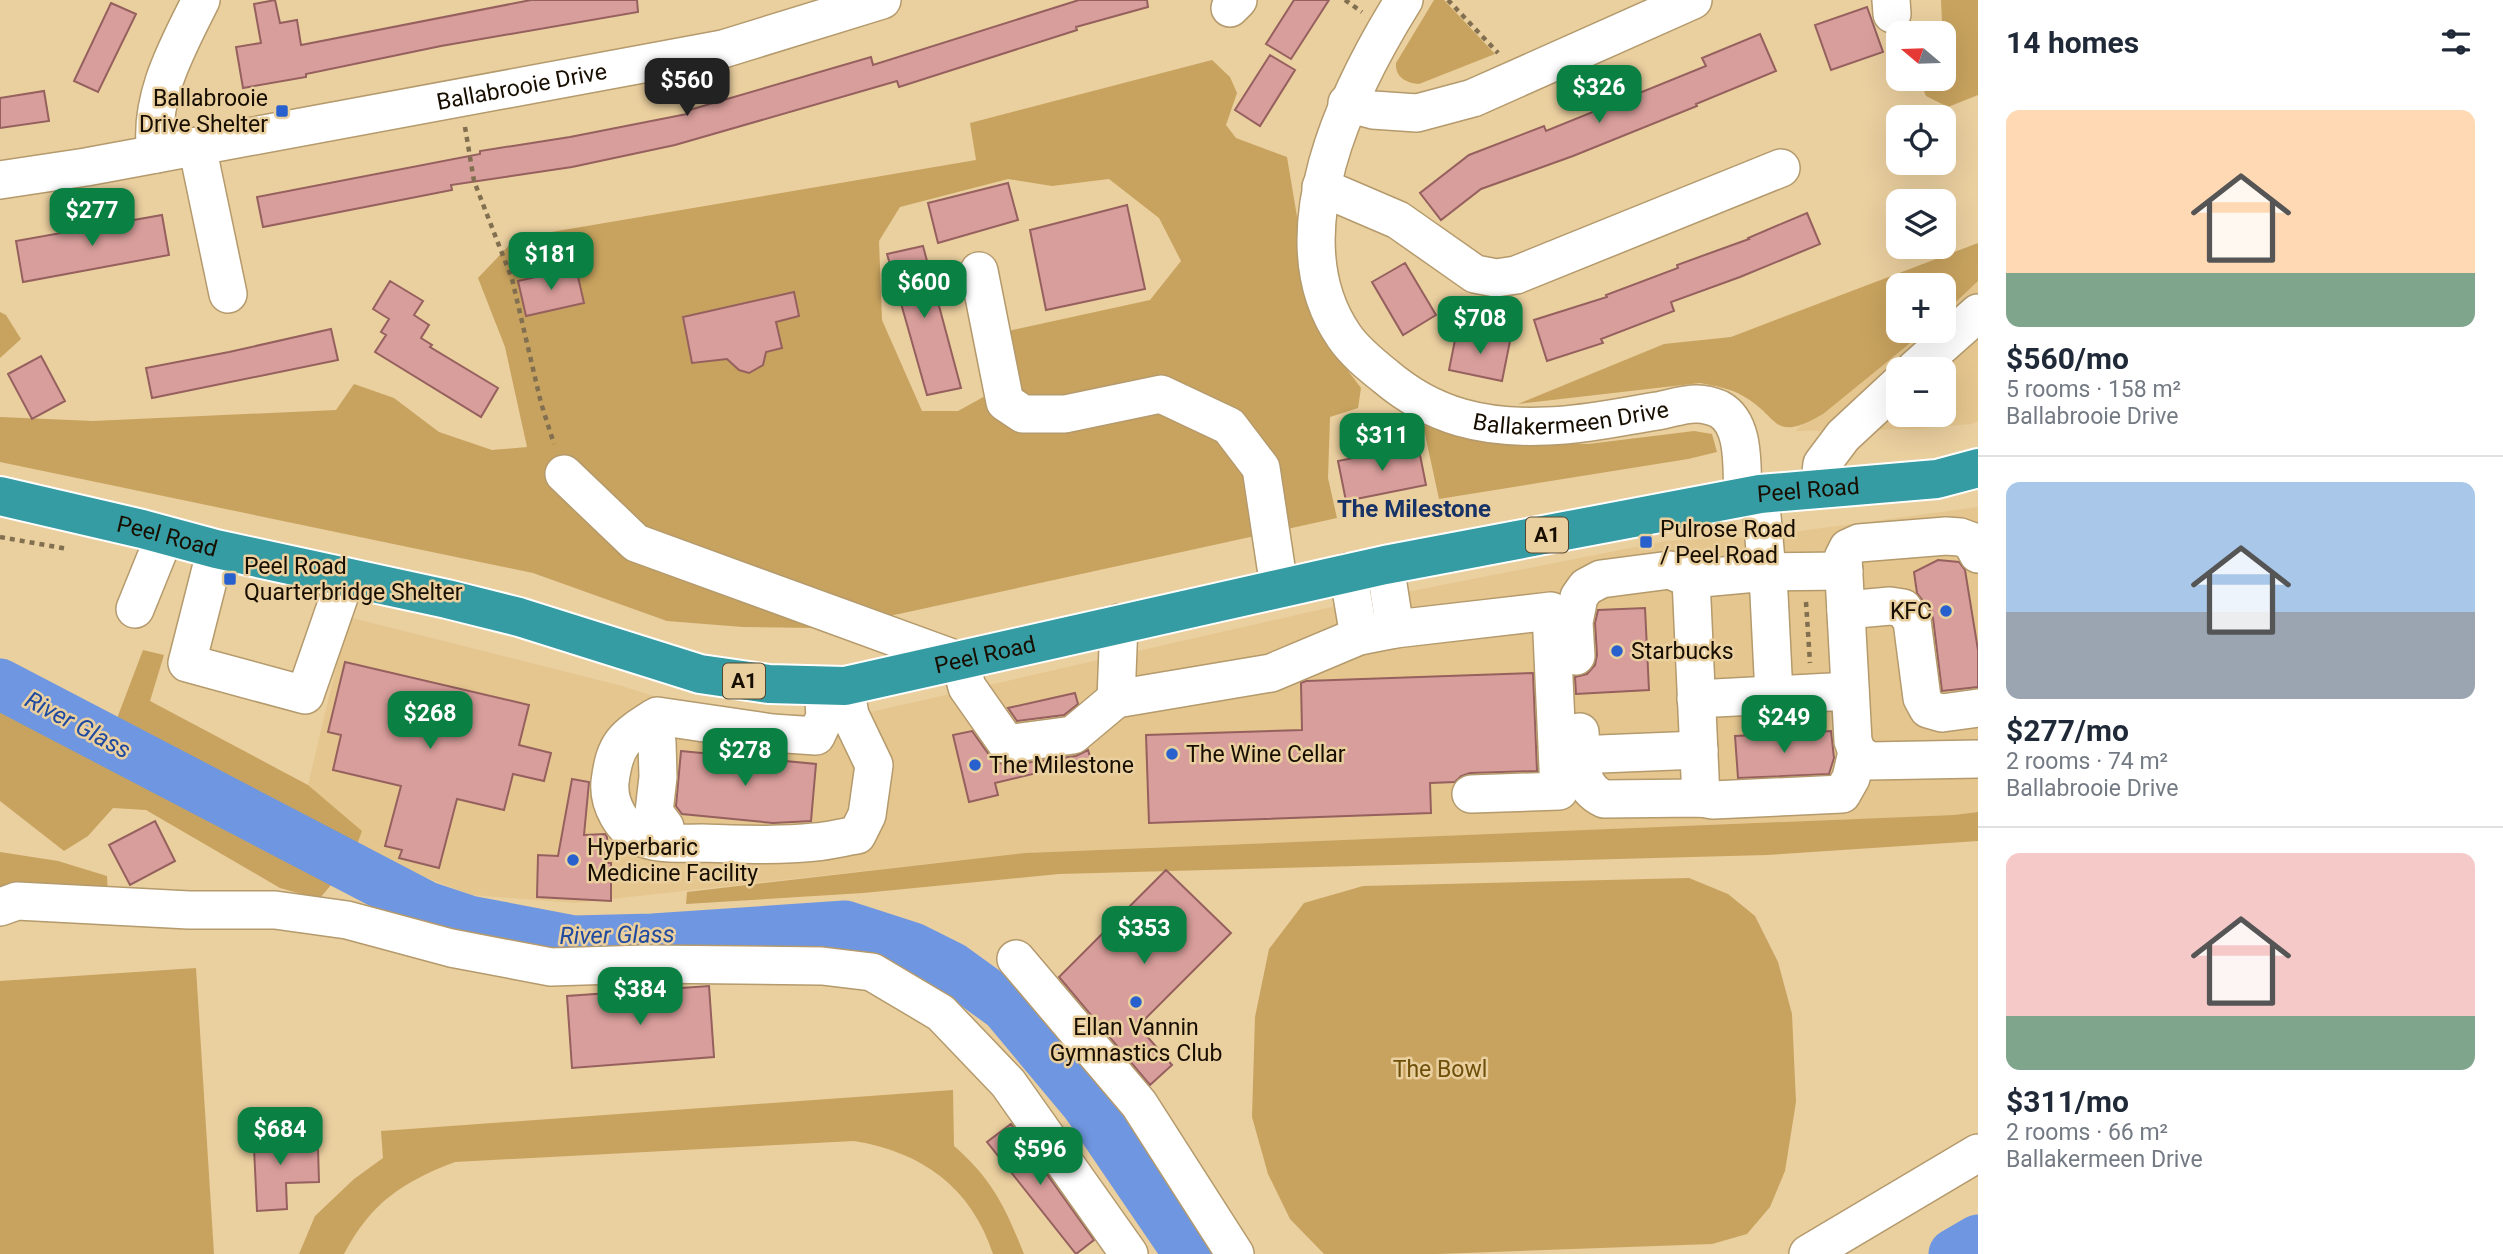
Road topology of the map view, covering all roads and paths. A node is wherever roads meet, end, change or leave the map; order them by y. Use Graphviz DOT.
graph roads {
  1 [pos="201,0"];
  2 [pos="883,0"];
  3 [pos="1404,0"];
  4 [pos="1448,0"];
  5 [pos="1693,0"];
  6 [pos="1515,79"];
  7 [pos="460,99"];
  8 [pos="1347,103"];
  9 [pos="197,146"];
  10 [pos="156,154"];
  11 [pos="1782,168"];
  12 [pos="0,180"];
  13 [pos="1321,187"];
  14 [pos="979,271"];
  15 [pos="228,294"];
  16 [pos="1978,313"];
  17 [pos="1928,357"];
  18 [pos="1886,396"];
  19 [pos="1978,468"];
  20 [pos="564,474"];
  21 [pos="1819,489"];
  22 [pos="0,496"];
  23 [pos="1751,496"];
  24 [pos="165,535"];
  25 [pos="216,549"];
  26 [pos="1978,554"];
  27 [pos="1844,565"];
  28 [pos="1367,568"];
  29 [pos="1767,572"];
  30 [pos="345,577"];
  31 [pos="1691,579"];
  32 [pos="1279,587"];
  33 [pos="1806,592"];
  34 [pos="135,609"];
  35 [pos="1846,610"];
  36 [pos="1119,623"];
  37 [pos="1395,629"];
  38 [pos="1359,636"];
  39 [pos="960,661"];
  40 [pos="667,664"];
  41 [pos="1811,674"];
  42 [pos="834,686"];
  43 [pos="1850,691"];
  44 [pos="1774,695"];
  45 [pos="1116,699"];
  46 [pos="1696,699"];
  47 [pos="1978,708"];
  48 [pos="657,729"];
  49 [pos="816,736"];
  50 [pos="865,748"];
  51 [pos="1699,750"];
  52 [pos="1857,752"];
  53 [pos="1600,754"];
  54 [pos="1978,759"];
  55 [pos="1471,794"];
  56 [pos="1701,798"];
  57 [pos="815,842"];
  58 [pos="0,907"];
  59 [pos="1016,959"];
  60 [pos="1978,1153"];
  61 [pos="1224,1252"];
  62 [pos="1129,1254"];
  63 [pos="1808,1254"];
  1 -- 10 [label="street"];
  2 -- 7 [label="street, Ballabrooie Drive"];
  3 -- 8 [label="street, Ballakermeen Drive"];
  4 -- 6 [label="path"];
  5 -- 6 [label="street"];
  6 -- 8 [label="street"];
  7 -- 9 [label="street, Ballabrooie Drive"];
  7 -- 20 [label="path"];
  8 -- 13 [label="street, Ballakermeen Drive"];
  9 -- 10 [label="street, Ballabrooie Drive"];
  9 -- 15 [label="street"];
  10 -- 12 [label="street, Ballabrooie Drive"];
  11 -- 13 [label="street"];
  13 -- 23 [label="street, Ballakermeen Drive"];
  14 -- 32 [label="street"];
  16 -- 17 [label="street"];
  18 -- 21 [label="street"];
  19 -- 21 [label="highway, Peel Road / A1"];
  20 -- 39 [label="street"];
  21 -- 23 [label="highway, Peel Road / A1"];
  22 -- 24 [label="highway, Peel Road / A1"];
  23 -- 28 [label="highway, Peel Road / A1"];
  23 -- 29 [label="street, Ballakermeen Drive"];
  24 -- 25 [label="highway, Peel Road / A1"];
  24 -- 34 [label="street"];
  25 -- 30 [label="highway, Peel Road / A1"];
  25 -- 30 [label="street"];
  26 -- 27 [label="street"];
  27 -- 29 [label="street"];
  27 -- 35 [label="street"];
  28 -- 32 [label="highway, Peel Road / A1"];
  28 -- 37 [label="street"];
  28 -- 38 [label="street"];
  29 -- 31 [label="street"];
  29 -- 44 [label="street, Ballakermeen Drive"];
  30 -- 40 [label="highway, Peel Road / A1"];
  31 -- 46 [label="street"];
  31 -- 56 [label="street"];
  32 -- 36 [label="highway, Peel Road / A1"];
  33 -- 41 [label="path"];
  35 -- 43 [label="street"];
  35 -- 47 [label="street"];
  36 -- 39 [label="highway, Peel Road / A1"];
  36 -- 45 [label="street"];
  37 -- 38 [label="street"];
  37 -- 55 [label="street"];
  38 -- 45 [label="street"];
  39 -- 42 [label="highway, Peel Road / A1"];
  39 -- 45 [label="street"];
  40 -- 42 [label="highway, Peel Road / A1"];
  40 -- 48 [label="street"];
  42 -- 49 [label="street"];
  42 -- 50 [label="street"];
  43 -- 44 [label="street"];
  43 -- 52 [label="street"];
  44 -- 46 [label="street"];
  46 -- 51 [label="street"];
  48 -- 49 [label="street"];
  48 -- 57 [label="street"];
  48 -- 57 [label="street"];
  49 -- 50 [label="street"];
  50 -- 57 [label="street"];
  51 -- 53 [label="street"];
  51 -- 56 [label="street"];
  52 -- 54 [label="street"];
  52 -- 56 [label="street"];
  58 -- 62 [label="street"];
  59 -- 61 [label="street"];
  60 -- 63 [label="street"];
}
